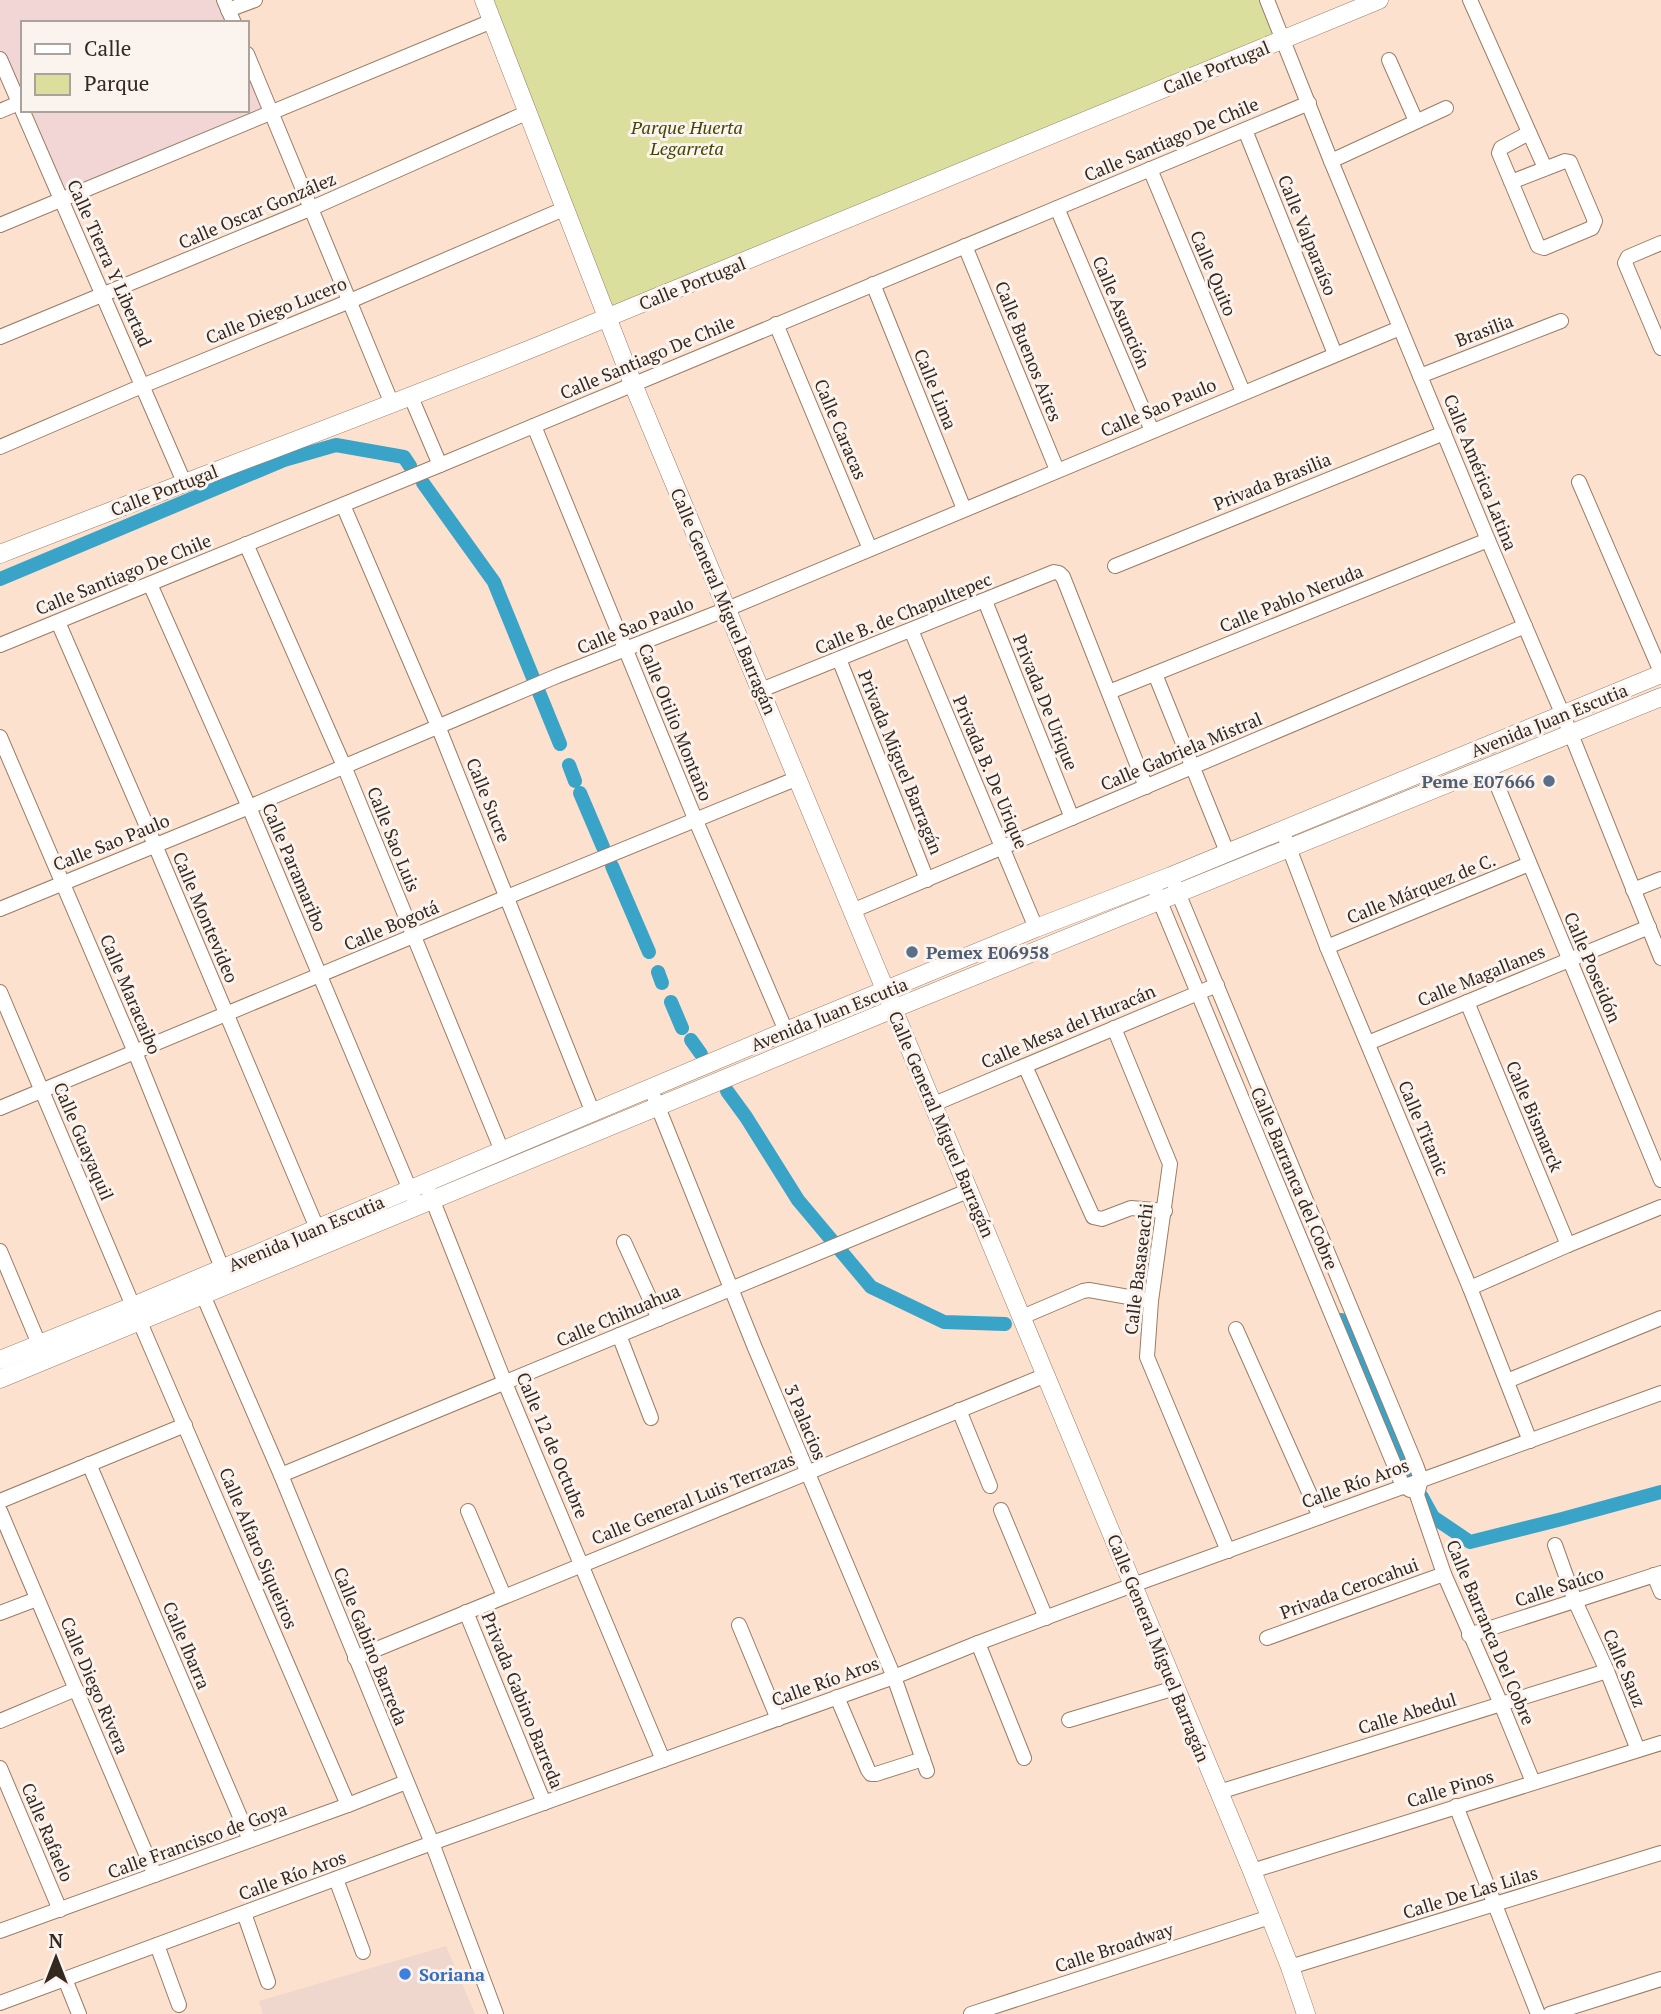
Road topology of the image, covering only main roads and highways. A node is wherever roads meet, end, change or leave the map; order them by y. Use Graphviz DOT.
graph roads {
  1 [pos="484,0"];
  2 [pos="1379,0"];
  3 [pos="606,318"];
  4 [pos="0,554"];
  5 [pos="1661,673"];
  6 [pos="1661,698"];
  7 [pos="885,991"];
  8 [pos="893,1009"];
  9 [pos="718,1060"];
  10 [pos="672,1079"];
  11 [pos="726,1079"];
  12 [pos="681,1097"];
  13 [pos="421,1195"];
  14 [pos="136,1314"];
  15 [pos="0,1360"];
  16 [pos="0,1379"];
  17 [pos="1306,2014"];
  1 -- 3 [label="main road, Calle General Miguel Barragán"];
  2 -- 3 [label="main road, Calle Portugal"];
  3 -- 4 [label="main road, Calle Portugal"];
  3 -- 7 [label="main road, Calle General Miguel Barragán"];
  5 -- 7 [label="main road, Avenida Juan Escutia"];
  6 -- 8 [label="main road, Avenida Juan Escutia"];
  7 -- 8 [label="main road, Calle General Miguel Barragán"];
  7 -- 9 [label="main road, Avenida Juan Escutia"];
  8 -- 11 [label="main road, Avenida Juan Escutia"];
  8 -- 17 [label="main road, Calle General Miguel Barragán"];
  9 -- 10 [label="main road, Avenida Juan Escutia"];
  9 -- 11 [label="main road"];
  10 -- 12 [label="main road"];
  10 -- 13 [label="main road, Avenida Juan Escutia"];
  11 -- 12 [label="main road, Avenida Juan Escutia"];
  12 -- 13 [label="main road, Avenida Juan Escutia"];
  13 -- 14 [label="main road, Avenida Juan Escutia"];
  13 -- 14 [label="main road, Avenida Juan Escutia"];
  14 -- 15 [label="main road, Avenida Juan Escutia"];
  14 -- 16 [label="main road, Avenida Juan Escutia"];
}
